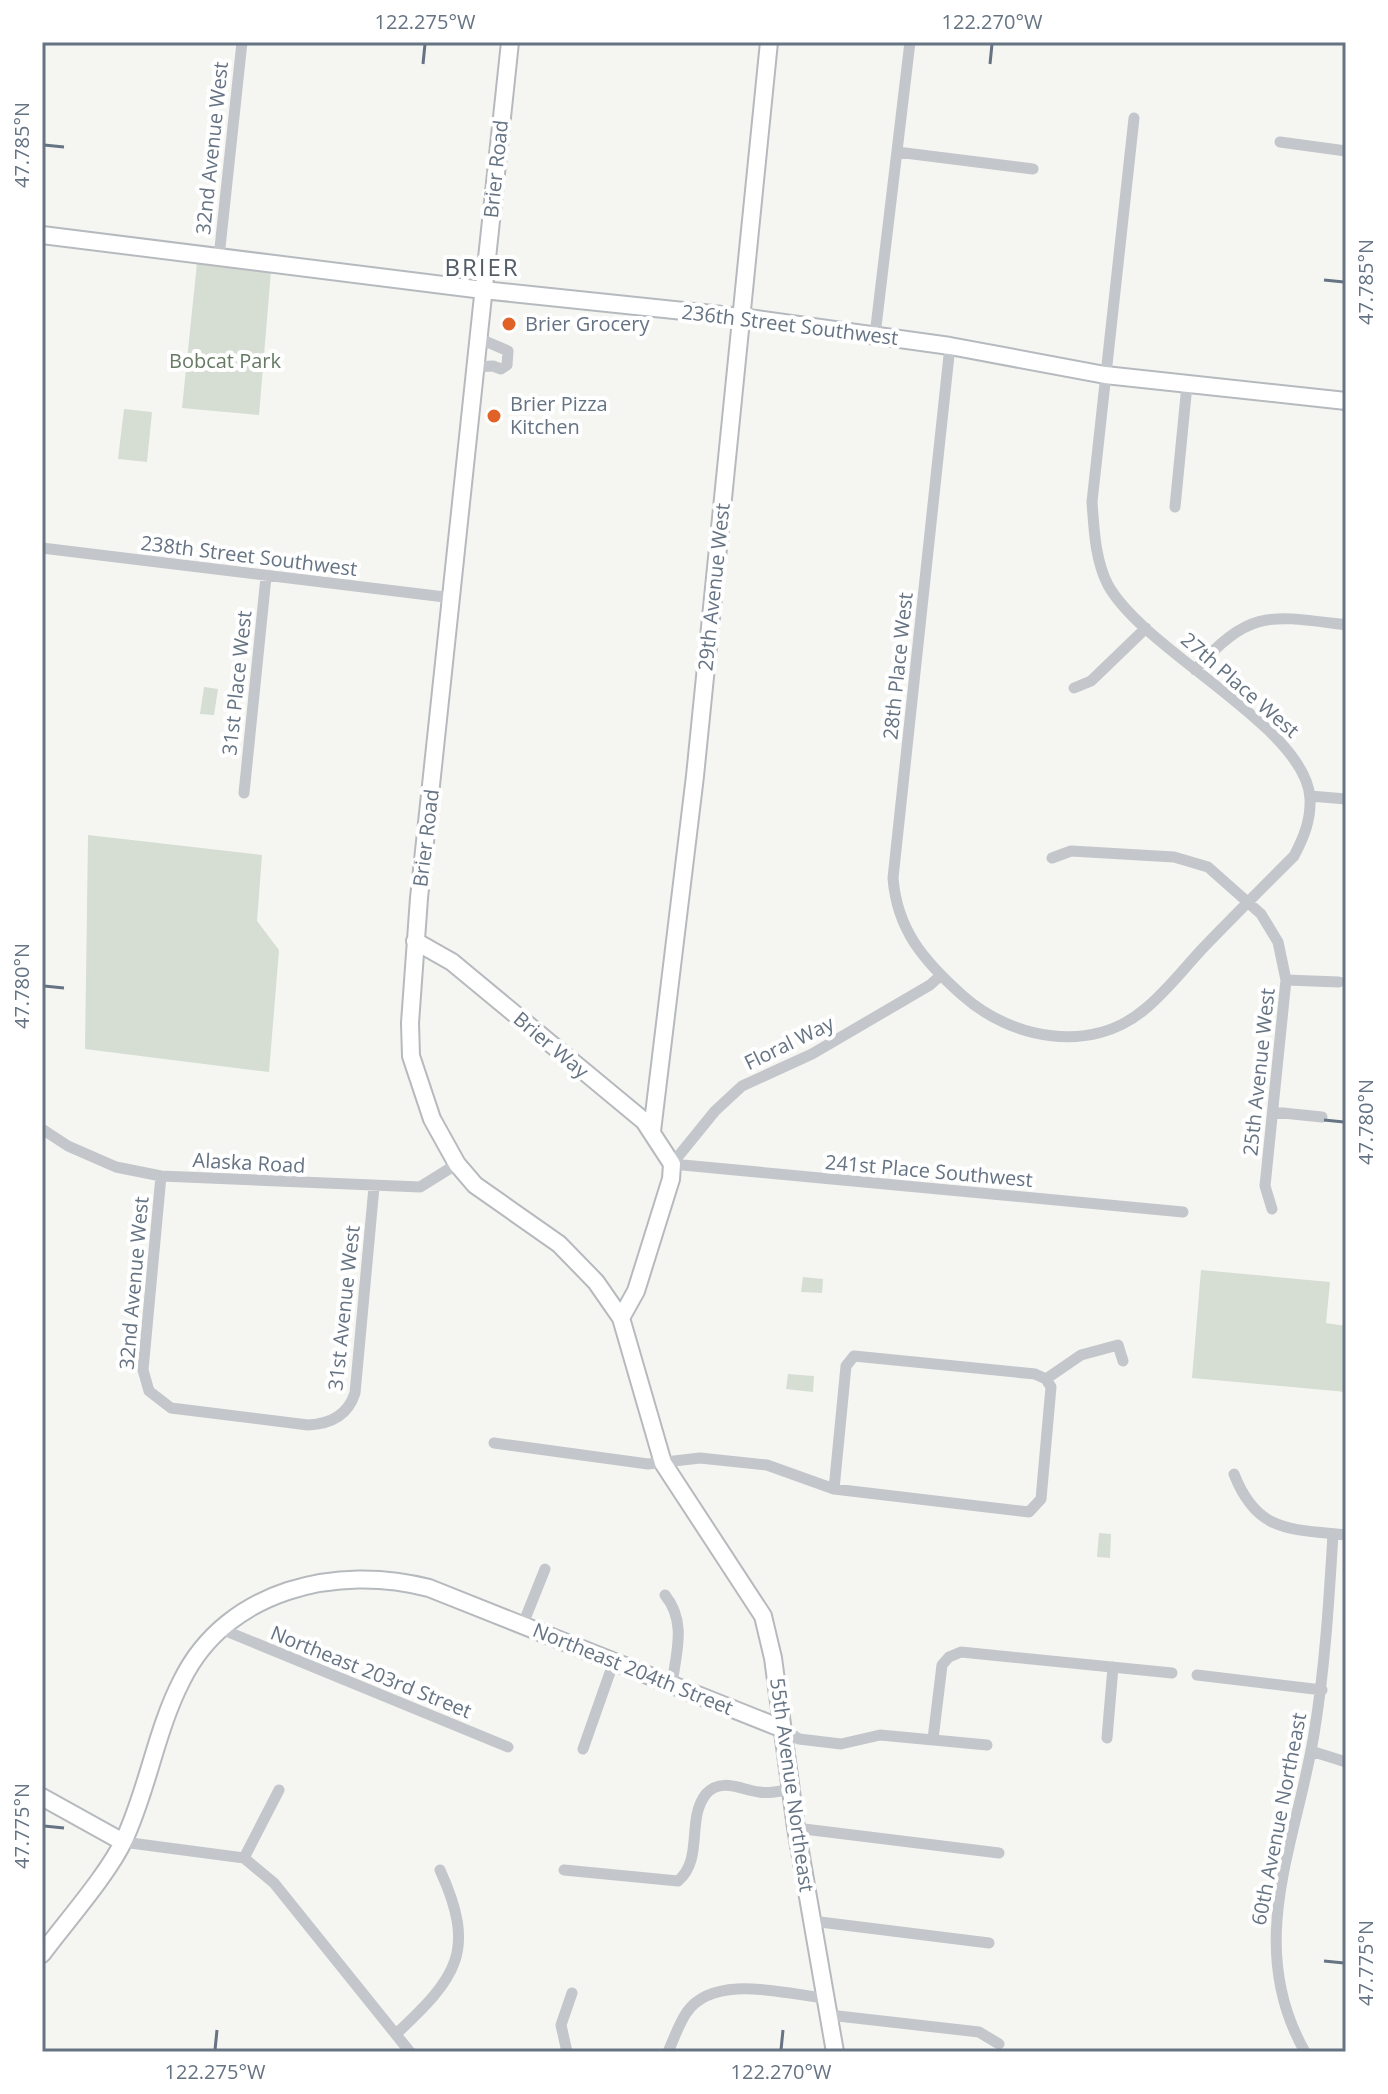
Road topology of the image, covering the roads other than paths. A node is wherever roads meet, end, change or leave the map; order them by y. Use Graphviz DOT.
graph roads {
  1 [pos="242,42"];
  2 [pos="510,42"];
  3 [pos="769,42"];
  4 [pos="910,42"];
  5 [pos="1134,118"];
  6 [pos="1280,142"];
  7 [pos="1346,151"];
  8 [pos="897,152"];
  9 [pos="1033,169"];
  10 [pos="42,235"];
  11 [pos="219,257"];
  12 [pos="483,290"];
  13 [pos="741,317"];
  14 [pos="875,335"];
  15 [pos="478,338"];
  16 [pos="950,346"];
  17 [pos="475,367"];
  18 [pos="1105,375"];
  19 [pos="1187,385"];
  20 [pos="1346,401"];
  21 [pos="1175,507"];
  22 [pos="42,548"];
  23 [pos="266,577"];
  24 [pos="453,598"];
  25 [pos="1346,625"];
  26 [pos="1146,628"];
  27 [pos="1195,670"];
  28 [pos="1074,688"];
  29 [pos="244,793"];
  30 [pos="1310,796"];
  31 [pos="1346,799"];
  32 [pos="1052,858"];
  33 [pos="1248,901"];
  34 [pos="415,941"];
  35 [pos="940,976"];
  36 [pos="1286,980"];
  37 [pos="1339,982"];
  38 [pos="1273,1112"];
  39 [pos="1322,1117"];
  40 [pos="42,1129"];
  41 [pos="652,1131"];
  42 [pos="457,1164"];
  43 [pos="672,1164"];
  44 [pos="161,1176"];
  45 [pos="374,1187"];
  46 [pos="1272,1209"];
  47 [pos="1183,1212"];
  48 [pos="621,1318"];
  49 [pos="1123,1361"];
  50 [pos="1046,1379"];
  51 [pos="329,1422"];
  52 [pos="494,1443"];
  53 [pos="663,1463"];
  54 [pos="1234,1474"];
  55 [pos="834,1489"];
  56 [pos="708,1534"];
  57 [pos="1333,1534"];
  58 [pos="1346,1535"];
  59 [pos="545,1569"];
  60 [pos="665,1595"];
  61 [pos="523,1624"];
  62 [pos="221,1629"];
  63 [pos="614,1661"];
  64 [pos="1113,1667"];
  65 [pos="1172,1673"];
  66 [pos="1197,1675"];
  67 [pos="672,1684"];
  68 [pos="1322,1690"];
  69 [pos="783,1729"];
  70 [pos="1107,1738"];
  71 [pos="933,1739"];
  72 [pos="987,1745"];
  73 [pos="508,1747"];
  74 [pos="583,1749"];
  75 [pos="1311,1751"];
  76 [pos="1346,1762"];
  77 [pos="790,1789"];
  78 [pos="279,1790"];
  79 [pos="42,1797"];
  80 [pos="796,1828"];
  81 [pos="123,1842"];
  82 [pos="999,1853"];
  83 [pos="244,1858"];
  84 [pos="440,1870"];
  85 [pos="564,1870"];
  86 [pos="812,1921"];
  87 [pos="989,1943"];
  88 [pos="42,1954"];
  89 [pos="572,1993"];
  90 [pos="825,1998"];
  91 [pos="829,2015"];
  92 [pos="396,2034"];
  93 [pos="999,2044"];
  94 [pos="410,2052"];
  95 [pos="567,2052"];
  96 [pos="668,2052"];
  97 [pos="835,2052"];
  98 [pos="1305,2052"];
  1 -- 11 [label="street, 32nd Avenue West"];
  2 -- 12 [label="street, Brier Road"];
  3 -- 13 [label="street, 29th Avenue West"];
  4 -- 8 [label="street"];
  5 -- 18 [label="street, 27th Place West"];
  6 -- 7 [label="street"];
  8 -- 9 [label="street"];
  8 -- 14 [label="street"];
  10 -- 11 [label="street, 236th Street Southwest"];
  11 -- 12 [label="street, 236th Street Southwest"];
  12 -- 13 [label="street, 236th Street Southwest"];
  12 -- 15 [label="street, Brier Road"];
  13 -- 14 [label="street, 236th Street Southwest"];
  13 -- 41 [label="street, 29th Avenue West"];
  14 -- 16 [label="street, 236th Street Southwest"];
  15 -- 17 [label="street, Brier Road"];
  15 -- 17 [label="street"];
  16 -- 18 [label="street, 236th Street Southwest"];
  16 -- 35 [label="street, 28th Place West"];
  17 -- 24 [label="street, Brier Road"];
  18 -- 19 [label="street, 236th Street Southwest"];
  18 -- 26 [label="street, 27th Place West"];
  19 -- 20 [label="street, 236th Street Southwest"];
  19 -- 21 [label="street"];
  22 -- 23 [label="street, 238th Street Southwest"];
  23 -- 24 [label="street, 238th Street Southwest"];
  23 -- 29 [label="street, 31st Place West"];
  24 -- 34 [label="street, Brier Road"];
  25 -- 27 [label="street"];
  26 -- 27 [label="street, 27th Place West"];
  26 -- 28 [label="street"];
  27 -- 30 [label="street, 27th Place West"];
  30 -- 31 [label="street"];
  30 -- 33 [label="street"];
  32 -- 33 [label="street, 25th Avenue West"];
  33 -- 35 [label="street"];
  33 -- 36 [label="street, 25th Avenue West"];
  34 -- 41 [label="street, Brier Way"];
  34 -- 42 [label="street, Brier Road"];
  35 -- 43 [label="street, Floral Way"];
  36 -- 37 [label="street"];
  36 -- 38 [label="street, 25th Avenue West"];
  38 -- 39 [label="street"];
  38 -- 46 [label="street, 25th Avenue West"];
  40 -- 44 [label="street, Alaska Road"];
  41 -- 43 [label="street, Brier Way"];
  42 -- 45 [label="street, Alaska Road"];
  42 -- 48 [label="street, Brier Road"];
  43 -- 47 [label="street, 241st Place Southwest"];
  43 -- 48 [label="street"];
  44 -- 45 [label="street, Alaska Road"];
  44 -- 51 [label="street, 32nd Avenue West"];
  45 -- 51 [label="street, 31st Avenue West"];
  48 -- 53 [label="street, Brier Road"];
  49 -- 50 [label="street"];
  50 -- 55 [label="street"];
  50 -- 55 [label="street"];
  52 -- 53 [label="street"];
  53 -- 55 [label="street"];
  53 -- 56 [label="street, Brier Road"];
  54 -- 57 [label="street"];
  56 -- 69 [label="street, 55th Avenue Northeast"];
  57 -- 58 [label="street"];
  57 -- 68 [label="street, 60th Avenue Northeast"];
  59 -- 61 [label="street"];
  60 -- 67 [label="street"];
  61 -- 62 [label="street, Northeast 204th Street"];
  61 -- 63 [label="street, Northeast 204th Street"];
  62 -- 73 [label="street, Northeast 203rd Street"];
  62 -- 81 [label="street, Northeast 204th Street"];
  63 -- 67 [label="street, Northeast 204th Street"];
  63 -- 74 [label="street"];
  64 -- 65 [label="street"];
  64 -- 70 [label="street"];
  64 -- 71 [label="street"];
  66 -- 68 [label="street"];
  67 -- 69 [label="street, Northeast 204th Street"];
  68 -- 75 [label="street, 60th Avenue Northeast"];
  69 -- 71 [label="street, Northeast 204th Street"];
  69 -- 77 [label="street, 55th Avenue Northeast"];
  71 -- 72 [label="street, Northeast 204th Street"];
  75 -- 76 [label="street"];
  75 -- 98 [label="street, 60th Avenue Northeast"];
  77 -- 80 [label="street, 55th Avenue Northeast"];
  77 -- 85 [label="street"];
  78 -- 83 [label="street"];
  79 -- 81 [label="street"];
  80 -- 82 [label="street"];
  80 -- 86 [label="street, 55th Avenue Northeast"];
  81 -- 83 [label="street"];
  81 -- 88 [label="street, Northeast 204th Street"];
  83 -- 92 [label="street"];
  84 -- 92 [label="street"];
  86 -- 87 [label="street"];
  86 -- 90 [label="street, 55th Avenue Northeast"];
  89 -- 95 [label="street"];
  90 -- 91 [label="street, 55th Avenue Northeast"];
  90 -- 96 [label="street"];
  91 -- 93 [label="street"];
  91 -- 97 [label="street, 55th Avenue Northeast"];
  92 -- 94 [label="street"];
}
